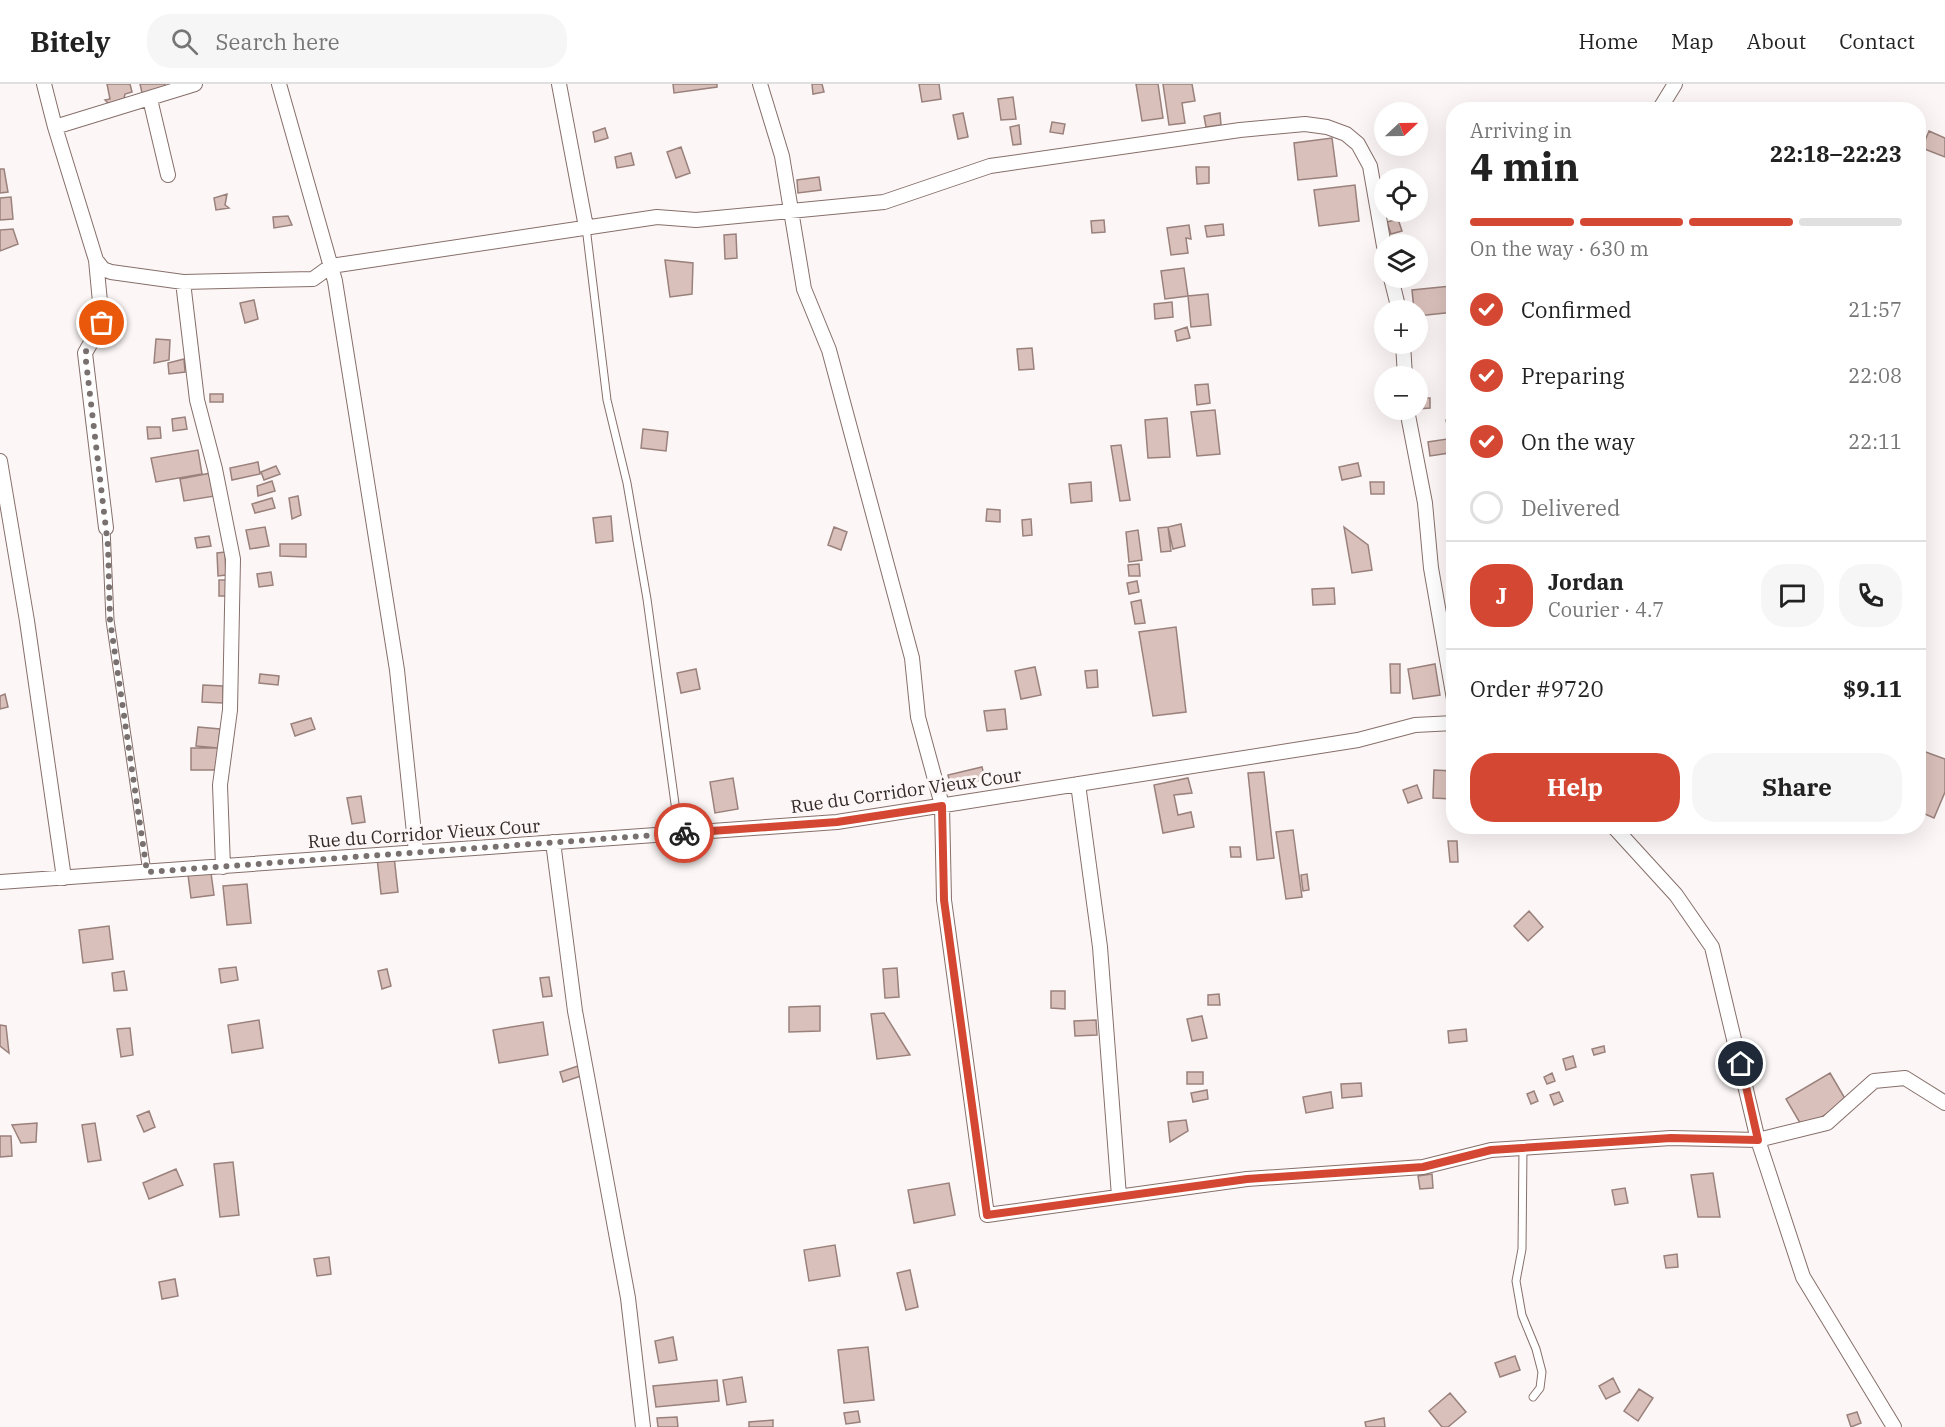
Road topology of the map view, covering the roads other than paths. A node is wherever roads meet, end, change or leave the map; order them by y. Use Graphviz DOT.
graph roads {
  1 [pos="44,84"];
  2 [pos="195,84"];
  3 [pos="279,84"];
  4 [pos="559,84"];
  5 [pos="760,84"];
  6 [pos="1675,84"];
  7 [pos="150,99"];
  8 [pos="1664,102"];
  9 [pos="55,127"];
  10 [pos="168,175"];
  11 [pos="791,211"];
  12 [pos="586,227"];
  13 [pos="1382,234"];
  14 [pos="96,260"];
  15 [pos="331,266"];
  16 [pos="183,282"];
  17 [pos="1409,420"];
  18 [pos="0,461"];
  19 [pos="106,528"];
  20 [pos="1446,653"];
  21 [pos="1446,723"];
  22 [pos="1078,784"];
  23 [pos="942,806"];
  24 [pos="680,833"];
  25 [pos="1620,834"];
  26 [pos="553,842"];
  27 [pos="416,852"];
  28 [pos="223,867"];
  29 [pos="147,872"];
  30 [pos="64,878"];
  31 [pos="0,882"];
  32 [pos="1945,1103"];
  33 [pos="1758,1140"];
  34 [pos="1522,1148"];
  35 [pos="1119,1196"];
  36 [pos="1533,1397"];
  37 [pos="643,1427"];
  38 [pos="1894,1427"];
  1 -- 9 [label="street"];
  2 -- 7 [label="street"];
  3 -- 15 [label="street"];
  4 -- 12 [label="street"];
  5 -- 11 [label="street"];
  6 -- 8 [label="street"];
  7 -- 9 [label="street"];
  7 -- 10 [label="street"];
  9 -- 14 [label="street"];
  11 -- 12 [label="street"];
  11 -- 13 [label="street"];
  11 -- 23 [label="street"];
  12 -- 15 [label="street"];
  12 -- 24 [label="lane"];
  14 -- 16 [label="street"];
  14 -- 19 [label="street"];
  15 -- 16 [label="street"];
  15 -- 27 [label="street"];
  16 -- 28 [label="street"];
  17 -- 20 [label="street"];
  18 -- 30 [label="street"];
  19 -- 29 [label="lane"];
  21 -- 22 [label="street, Rue du Corridor Vieux Cour"];
  22 -- 23 [label="street, Rue du Corridor Vieux Cour"];
  22 -- 35 [label="street"];
  23 -- 24 [label="street, Rue du Corridor Vieux Cour"];
  23 -- 35 [label="street"];
  24 -- 26 [label="street, Rue du Corridor Vieux Cour"];
  25 -- 33 [label="street"];
  26 -- 27 [label="street, Rue du Corridor Vieux Cour"];
  26 -- 37 [label="street"];
  27 -- 28 [label="street, Rue du Corridor Vieux Cour"];
  28 -- 29 [label="street, Rue du Corridor Vieux Cour"];
  29 -- 30 [label="street, Rue du Corridor Vieux Cour"];
  30 -- 31 [label="street, Rue du Corridor Vieux Cour"];
  32 -- 33 [label="street"];
  33 -- 34 [label="street"];
  33 -- 38 [label="street"];
  34 -- 35 [label="street"];
  34 -- 36 [label="lane"];
}
